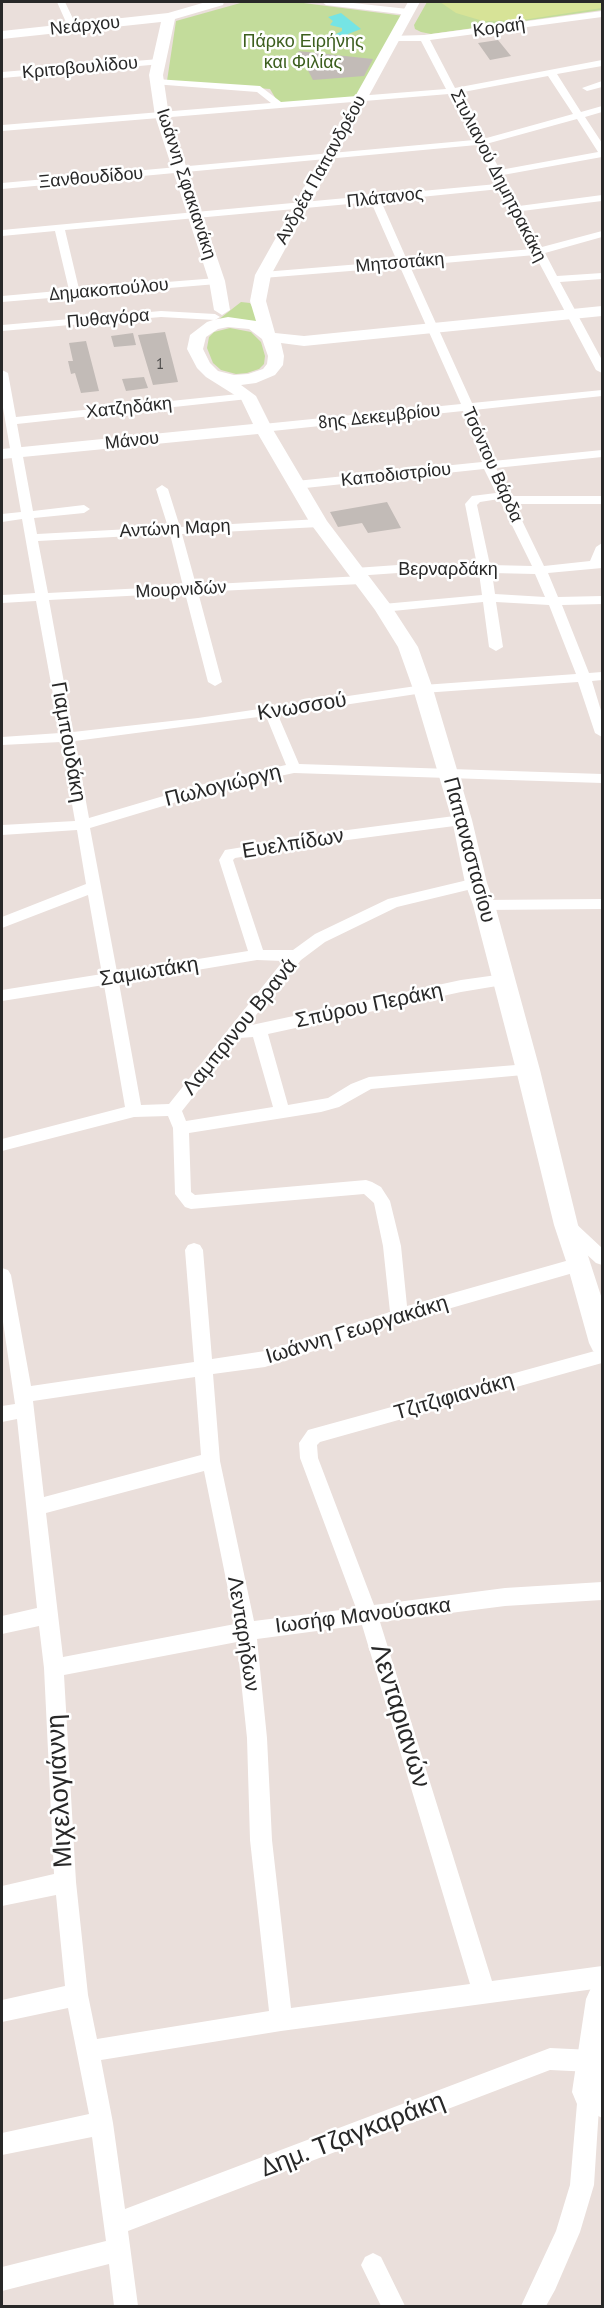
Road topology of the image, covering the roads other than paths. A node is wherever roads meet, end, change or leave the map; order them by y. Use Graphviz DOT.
graph roads {
  1 [pos="61,2"];
  2 [pos="160,2"];
  3 [pos="218,2"];
  4 [pos="326,2"];
  5 [pos="411,7"];
  6 [pos="603,14"];
  7 [pos="169,17"];
  8 [pos="72,27"];
  9 [pos="2,35"];
  10 [pos="394,38"];
  11 [pos="424,38"];
  12 [pos="159,62"];
  13 [pos="603,63"];
  14 [pos="551,73"];
  15 [pos="2,75"];
  16 [pos="156,82"];
  17 [pos="603,84"];
  18 [pos="586,88"];
  19 [pos="454,91"];
  20 [pos="360,100"];
  21 [pos="280,106"];
  22 [pos="603,109"];
  23 [pos="581,115"];
  24 [pos="162,116"];
  25 [pos="2,128"];
  26 [pos="598,136"];
  27 [pos="482,142"];
  28 [pos="603,152"];
  29 [pos="327,157"];
  30 [pos="180,170"];
  31 [pos="498,173"];
  32 [pos="2,186"];
  33 [pos="504,186"];
  34 [pos="603,198"];
  35 [pos="375,200"];
  36 [pos="299,207"];
  37 [pos="516,209"];
  38 [pos="194,215"];
  39 [pos="59,228"];
  40 [pos="2,233"];
  41 [pos="603,234"];
  42 [pos="537,252"];
  43 [pos="402,263"];
  44 [pos="263,275"];
  45 [pos="603,276"];
  46 [pos="552,279"];
  47 [pos="217,281"];
  48 [pos="75,294"];
  49 [pos="238,294"];
  50 [pos="2,299"];
  51 [pos="260,308"];
  52 [pos="603,310"];
  53 [pos="174,315"];
  54 [pos="573,317"];
  55 [pos="603,317"];
  56 [pos="211,322"];
  57 [pos="2,328"];
  58 [pos="434,331"];
  59 [pos="269,336"];
  60 [pos="299,345"];
  61 [pos="276,356"];
  62 [pos="603,370"];
  63 [pos="269,372"];
  64 [pos="2,373"];
  65 [pos="218,377"];
  66 [pos="603,393"];
  67 [pos="248,396"];
  68 [pos="468,408"];
  69 [pos="10,421"];
  70 [pos="263,428"];
  71 [pos="9,453"];
  72 [pos="603,453"];
  73 [pos="489,466"];
  74 [pos="296,485"];
  75 [pos="162,489"];
  76 [pos="505,497"];
  77 [pos="603,500"];
  78 [pos="84,509"];
  79 [pos="27,515"];
  80 [pos="2,518"];
  81 [pos="319,523"];
  82 [pos="175,529"];
  83 [pos="31,538"];
  84 [pos="603,547"];
  85 [pos="599,565"];
  86 [pos="540,570"];
  87 [pos="485,571"];
  88 [pos="358,576"];
  89 [pos="190,590"];
  90 [pos="42,597"];
  91 [pos="488,598"];
  92 [pos="2,599"];
  93 [pos="554,601"];
  94 [pos="602,603"];
  95 [pos="383,608"];
  96 [pos="496,647"];
  97 [pos="603,676"];
  98 [pos="586,678"];
  99 [pos="215,682"];
  100 [pos="423,689"];
  101 [pos="271,712"];
  102 [pos="603,733"];
  103 [pos="67,737"];
  104 [pos="2,741"];
  105 [pos="294,768"];
  106 [pos="447,772"];
  107 [pos="603,779"];
  108 [pos="462,820"];
  109 [pos="83,825"];
  110 [pos="2,830"];
  111 [pos="476,883"];
  112 [pos="94,887"];
  113 [pos="603,904"];
  114 [pos="484,905"];
  115 [pos="2,923"];
  116 [pos="256,955"];
  117 [pos="297,956"];
  118 [pos="110,978"];
  119 [pos="504,980"];
  120 [pos="2,996"];
  121 [pos="259,1030"];
  122 [pos="235,1033"];
  123 [pos="528,1070"];
  124 [pos="174,1110"];
  125 [pos="134,1112"];
  126 [pos="282,1112"];
  127 [pos="181,1128"];
  128 [pos="2,1145"];
  129 [pos="566,1225"];
  130 [pos="194,1250"];
  131 [pos="603,1258"];
  132 [pos="580,1264"];
  133 [pos="2,1275"];
  134 [pos="399,1316"];
  135 [pos="603,1343"];
  136 [pos="603,1356"];
  137 [pos="202,1370"];
  138 [pos="24,1403"];
  139 [pos="2,1414"];
  140 [pos="308,1443"];
  141 [pos="212,1461"];
  142 [pos="36,1507"];
  143 [pos="603,1591"];
  144 [pos="47,1615"];
  145 [pos="369,1617"];
  146 [pos="2,1625"];
  147 [pos="246,1631"];
  148 [pos="54,1668"];
  149 [pos="65,1882"];
  150 [pos="2,1896"];
  151 [pos="603,1977"];
  152 [pos="484,1992"];
  153 [pos="77,1995"];
  154 [pos="603,2000"];
  155 [pos="2,2011"];
  156 [pos="281,2020"];
  157 [pos="89,2051"];
  158 [pos="594,2085"];
  159 [pos="102,2123"];
  160 [pos="2,2145"];
  161 [pos="116,2224"];
  162 [pos="119,2250"];
  163 [pos="373,2265"];
  164 [pos="2,2279"];
  165 [pos="126,2307"];
  166 [pos="393,2307"];
  167 [pos="533,2307"];
  1 -- 8 [label="street"];
  2 -- 7 [label="main road"];
  3 -- 7 [label="main road, Νεάρχου"];
  4 -- 5 [label="street"];
  5 -- 10 [label="main road, Ανδρέα Παπανδρέου"];
  6 -- 11 [label="street, Κοραή"];
  7 -- 8 [label="main road, Νεάρχου"];
  7 -- 12 [label="main road, Ιωάννη Σφακιανάκη"];
  8 -- 9 [label="main road, Νεάρχου"];
  10 -- 11 [label="street, Κοραή"];
  10 -- 20 [label="main road, Ανδρέα Παπανδρέου"];
  11 -- 19 [label="street, Στυλιανού Δημητρακάκη"];
  12 -- 15 [label="street, Κριτοβουλίδου"];
  12 -- 16 [label="main road, Ιωάννη Σφακιανάκη"];
  13 -- 14 [label="street"];
  14 -- 19 [label="street"];
  14 -- 23 [label="street"];
  16 -- 21 [label="street"];
  16 -- 24 [label="main road, Ιωάννη Σφακιανάκη"];
  17 -- 18 [label="street"];
  19 -- 20 [label="street"];
  19 -- 27 [label="street, Στυλιανού Δημητρακάκη"];
  20 -- 21 [label="street"];
  20 -- 29 [label="main road, Ανδρέα Παπανδρέου"];
  21 -- 24 [label="street"];
  22 -- 23 [label="street, Ξανθουδίδου"];
  23 -- 26 [label="street"];
  23 -- 27 [label="street, Ξανθουδίδου"];
  24 -- 25 [label="street"];
  24 -- 30 [label="main road, Ιωάννη Σφακιανάκη"];
  26 -- 28 [label="street"];
  27 -- 29 [label="street, Ξανθουδίδου"];
  27 -- 31 [label="street, Στυλιανού Δημητρακάκη"];
  28 -- 31 [label="street"];
  29 -- 30 [label="street, Ξανθουδίδου"];
  29 -- 36 [label="main road, Ανδρέα Παπανδρέου"];
  30 -- 32 [label="street, Ξανθουδίδου"];
  30 -- 38 [label="main road, Ιωάννη Σφακιανάκη"];
  31 -- 33 [label="street, Στυλιανού Δημητρακάκη"];
  33 -- 35 [label="street, Πλάτανος"];
  33 -- 37 [label="street, Στυλιανού Δημητρακάκη"];
  34 -- 37 [label="street"];
  35 -- 36 [label="street, Πλάτανος"];
  35 -- 43 [label="street, Τσόντου Βάρδα"];
  36 -- 38 [label="street, Πλάτανος"];
  36 -- 44 [label="main road, Ανδρέα Παπανδρέου"];
  37 -- 42 [label="street, Στυλιανού Δημητρακάκη"];
  38 -- 39 [label="street, Πλάτανος"];
  38 -- 47 [label="main road, Ιωάννη Σφακιανάκη"];
  39 -- 40 [label="street, Πλάτανος"];
  39 -- 48 [label="street"];
  41 -- 42 [label="street, Μητσοτάκη"];
  42 -- 43 [label="street, Μητσοτάκη"];
  42 -- 46 [label="street, Στυλιανού Δημητρακάκη"];
  43 -- 44 [label="street, Μητσοτάκη"];
  43 -- 58 [label="street, Τσόντου Βάρδα"];
  44 -- 49 [label="main road, Ανδρέα Παπανδρέου"];
  44 -- 51 [label="main road, Ανδρέα Παπανδρέου"];
  45 -- 46 [label="street"];
  46 -- 54 [label="street, Στυλιανού Δημητρακάκη"];
  47 -- 48 [label="street, Δημακοπούλου"];
  47 -- 49 [label="main road, Ιωάννη Σφακιανάκη"];
  47 -- 56 [label="main road, Ιωάννη Σφακιανάκη"];
  48 -- 50 [label="street, Δημακοπούλου"];
  49 -- 51 [label="main road, Ιωάννη Σφακιανάκη"];
  49 -- 56 [label="main road, Ανδρέα Παπανδρέου"];
  51 -- 59 [label="main road, Ανδρέα Παπανδρέου"];
  52 -- 54 [label="main road"];
  53 -- 56 [label="street, Πυθαγόρα"];
  53 -- 56 [label="street"];
  53 -- 57 [label="street, Πυθαγόρα"];
  54 -- 55 [label="main road"];
  54 -- 58 [label="main road"];
  54 -- 62 [label="street, Στυλιανού Δημητρακάκη"];
  56 -- 59 [label="main road"];
  56 -- 65 [label="main road"];
  58 -- 60 [label="main road"];
  58 -- 68 [label="street, Τσόντου Βάρδα"];
  59 -- 60 [label="main road"];
  59 -- 61 [label="main road"];
  60 -- 61 [label="main road"];
  61 -- 63 [label="main road"];
  63 -- 65 [label="main road"];
  63 -- 67 [label="main road"];
  64 -- 69 [label="street, Γιαμπουδάκη"];
  65 -- 67 [label="main road"];
  66 -- 68 [label="street, 8ης Δεκεμβρίου"];
  67 -- 69 [label="street, Χατζηδάκη"];
  67 -- 70 [label="main road, Παπαναστασίου"];
  68 -- 70 [label="street, 8ης Δεκεμβρίου"];
  68 -- 73 [label="street, Τσόντου Βάρδα"];
  69 -- 71 [label="street, Γιαμπουδάκη"];
  70 -- 71 [label="main road, Μάνου"];
  70 -- 74 [label="main road, Παπαναστασίου"];
  71 -- 79 [label="street, Γιαμπουδάκη"];
  72 -- 73 [label="street, Καποδιστρίου"];
  73 -- 74 [label="street, Καποδιστρίου"];
  73 -- 76 [label="street, Τσόντου Βάρδα"];
  74 -- 81 [label="main road, Παπαναστασίου"];
  75 -- 82 [label="street"];
  76 -- 77 [label="street"];
  76 -- 86 [label="street, Τσόντου Βάρδα"];
  76 -- 87 [label="street"];
  78 -- 79 [label="street"];
  79 -- 80 [label="street"];
  79 -- 83 [label="street, Γιαμπουδάκη"];
  81 -- 82 [label="street, Αντώνη Μαρη"];
  81 -- 88 [label="main road, Παπαναστασίου"];
  82 -- 83 [label="street, Αντώνη Μαρη"];
  82 -- 89 [label="street"];
  83 -- 90 [label="street, Γιαμπουδάκη"];
  84 -- 85 [label="street"];
  85 -- 86 [label="street, Βερναρδάκη"];
  86 -- 87 [label="street, Βερναρδάκη"];
  86 -- 93 [label="street, Τσόντου Βάρδα"];
  87 -- 88 [label="street, Βερναρδάκη"];
  87 -- 91 [label="street"];
  88 -- 89 [label="street, Μουρνιδών"];
  88 -- 95 [label="main road, Παπαναστασίου"];
  89 -- 90 [label="street, Μουρνιδών"];
  89 -- 99 [label="street"];
  90 -- 92 [label="street, Μουρνιδών"];
  90 -- 103 [label="street, Γιαμπουδάκη"];
  91 -- 93 [label="street"];
  91 -- 95 [label="street"];
  91 -- 96 [label="street"];
  93 -- 94 [label="street"];
  93 -- 98 [label="street, Τσόντου Βάρδα"];
  95 -- 100 [label="main road, Παπαναστασίου"];
  97 -- 98 [label="street, Κνωσσού"];
  98 -- 100 [label="street, Κνωσσού"];
  98 -- 102 [label="street, Τσόντου Βάρδα"];
  100 -- 101 [label="street, Κνωσσού"];
  100 -- 106 [label="main road, Παπαναστασίου"];
  101 -- 103 [label="street, Κνωσσού"];
  101 -- 105 [label="street"];
  103 -- 104 [label="street, Κνωσσού"];
  103 -- 109 [label="street, Γιαμπουδάκη"];
  105 -- 106 [label="street, Πωλογιώργη"];
  105 -- 109 [label="street, Πωλογιώργη"];
  106 -- 107 [label="street, Πωλογιώργη"];
  106 -- 108 [label="main road, Παπαναστασίου"];
  108 -- 111 [label="main road, Παπαναστασίου"];
  108 -- 116 [label="street, Ευελπίδων"];
  109 -- 110 [label="street, Πωλογιώργη"];
  109 -- 112 [label="street, Γιαμπουδάκη"];
  111 -- 114 [label="main road, Παπαναστασίου"];
  111 -- 117 [label="street, Λαμπρινου Βρανά"];
  112 -- 115 [label="street"];
  112 -- 118 [label="street, Γιαμπουδάκη"];
  113 -- 114 [label="street"];
  114 -- 119 [label="main road, Παπαναστασίου"];
  116 -- 117 [label="street, Σαμιωτάκη"];
  116 -- 118 [label="street, Σαμιωτάκη"];
  117 -- 122 [label="street, Λαμπρινου Βρανά"];
  118 -- 120 [label="street, Σαμιωτάκη"];
  118 -- 125 [label="street, Γιαμπουδάκη"];
  119 -- 121 [label="street, Σπύρου Περάκη"];
  119 -- 123 [label="main road, Παπαναστασίου"];
  121 -- 122 [label="street, Σπύρου Περάκη"];
  121 -- 126 [label="street"];
  122 -- 124 [label="street, Λαμπρινου Βρανά"];
  123 -- 126 [label="street"];
  123 -- 129 [label="main road, Παπαναστασίου"];
  124 -- 125 [label="street"];
  124 -- 127 [label="street"];
  125 -- 128 [label="street"];
  126 -- 127 [label="street"];
  127 -- 134 [label="street"];
  129 -- 131 [label="street"];
  129 -- 132 [label="main road, Παπαναστασίου"];
  130 -- 137 [label="street, Λενταρήδων"];
  132 -- 134 [label="street, Ιωάννη Γεωργακάκη"];
  132 -- 135 [label="main road, Παπαναστασίου"];
  133 -- 138 [label="street, Μιχελογιάννη"];
  134 -- 137 [label="street, Ιωάννη Γεωργακάκη"];
  136 -- 140 [label="street, Τζιτζιφιανάκη"];
  137 -- 138 [label="street, Ιωάννη Γεωργακάκη"];
  137 -- 141 [label="street, Λενταρήδων"];
  138 -- 139 [label="street, Ιωάννη Γεωργακάκη"];
  138 -- 142 [label="street, Μιχελογιάννη"];
  140 -- 145 [label="street, Λενταριανών"];
  141 -- 142 [label="street"];
  141 -- 147 [label="street, Λενταρήδων"];
  142 -- 144 [label="street, Μιχελογιάννη"];
  143 -- 145 [label="street, Ιωσήφ Μανούσακα"];
  144 -- 146 [label="street"];
  144 -- 148 [label="street, Μιχελογιάννη"];
  145 -- 147 [label="street, Ιωσήφ Μανούσακα"];
  145 -- 152 [label="street, Λενταριανών"];
  147 -- 148 [label="street, Ιωσήφ Μανούσακα"];
  147 -- 156 [label="street, Λενταρήδων"];
  148 -- 149 [label="street, Μιχελογιάννη"];
  149 -- 150 [label="street"];
  149 -- 153 [label="street, Μιχελογιάννη"];
  151 -- 152 [label="street"];
  152 -- 156 [label="street"];
  153 -- 155 [label="street"];
  153 -- 157 [label="street, Μιχελογιάννη"];
  154 -- 158 [label="main road"];
  156 -- 157 [label="street"];
  157 -- 159 [label="street, Μιχελογιάννη"];
  158 -- 161 [label="street, Δημ. Τζαγκαράκη"];
  158 -- 167 [label="street"];
  159 -- 160 [label="street"];
  159 -- 161 [label="street, Μιχελογιάννη"];
  161 -- 162 [label="street, Μιχελογιάννη"];
  162 -- 164 [label="street"];
  162 -- 165 [label="street, Μιχελογιάννη"];
  163 -- 166 [label="street"];
}
